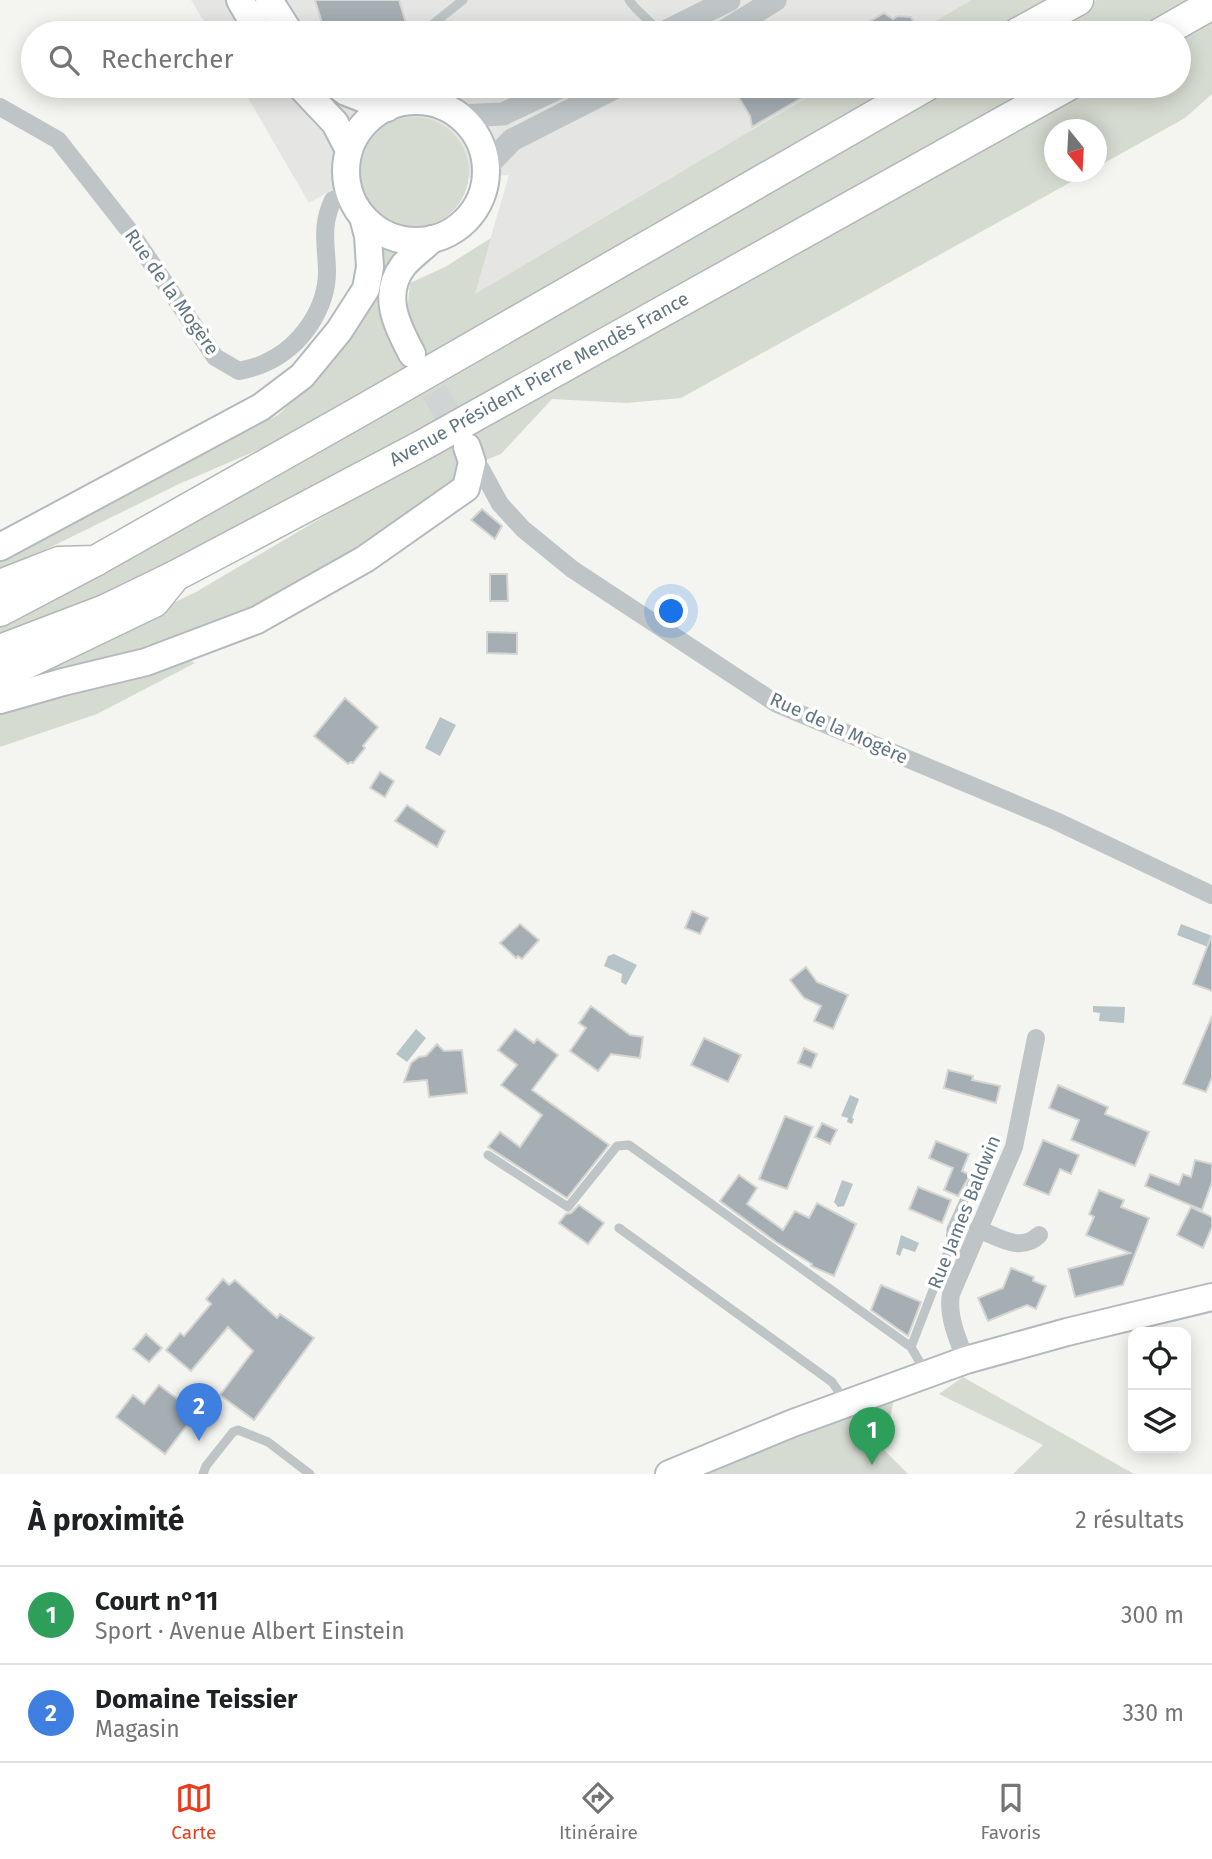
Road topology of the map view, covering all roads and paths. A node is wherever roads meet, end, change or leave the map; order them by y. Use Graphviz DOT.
graph roads {
  1 [pos="240,0"];
  2 [pos="269,0"];
  3 [pos="463,0"];
  4 [pos="629,0"];
  5 [pos="729,0"];
  6 [pos="775,0"];
  7 [pos="1078,0"];
  8 [pos="1212,4"];
  9 [pos="252,21"];
  10 [pos="282,21"];
  11 [pos="437,21"];
  12 [pos="651,21"];
  13 [pos="686,21"];
  14 [pos="741,21"];
  15 [pos="1040,21"];
  16 [pos="1182,21"];
  17 [pos="312,98"];
  18 [pos="361,98"];
  19 [pos="412,98"];
  20 [pos="427,98"];
  21 [pos="537,98"];
  22 [pos="594,98"];
  23 [pos="905,98"];
  24 [pos="1045,98"];
  25 [pos="0,107"];
  26 [pos="387,108"];
  27 [pos="458,116"];
  28 [pos="349,149"];
  29 [pos="486,167"];
  30 [pos="349,194"];
  31 [pos="363,217"];
  32 [pos="432,239"];
  33 [pos="412,354"];
  34 [pos="470,454"];
  35 [pos="466,488"];
  36 [pos="499,505"];
  37 [pos="0,547"];
  38 [pos="95,561"];
  39 [pos="175,576"];
  40 [pos="0,585"];
  41 [pos="0,611"];
  42 [pos="0,650"];
  43 [pos="0,676"];
  44 [pos="0,700"];
  45 [pos="1212,895"];
  46 [pos="1036,1038"];
  47 [pos="488,1155"];
  48 [pos="972,1183"];
  49 [pos="619,1228"];
  50 [pos="978,1229"];
  51 [pos="1039,1234"];
  52 [pos="1212,1297"];
  53 [pos="911,1347"];
  54 [pos="966,1360"];
  55 [pos="927,1374"];
  56 [pos="847,1404"];
  57 [pos="203,1474"];
  58 [pos="310,1474"];
  59 [pos="669,1474"];
  1 -- 9 [label="main road"];
  2 -- 10 [label="main road"];
  3 -- 11 [label="lane"];
  4 -- 12 [label="lane"];
  5 -- 13 [label="street"];
  6 -- 14 [label="street"];
  7 -- 15 [label="main road"];
  8 -- 16 [label="main road"];
  17 -- 28 [label="main road"];
  18 -- 26 [label="main road"];
  19 -- 26 [label="main road"];
  20 -- 27 [label="main road"];
  21 -- 27 [label="street"];
  22 -- 29 [label="street"];
  23 -- 38 [label="main road"];
  24 -- 39 [label="main road, Avenue Président Pierre Mendès France"];
  25 -- 30 [label="street, Rue de la Mogère"];
  26 -- 28 [label="main road"];
  27 -- 29 [label="main road"];
  28 -- 30 [label="main road"];
  29 -- 32 [label="main road"];
  30 -- 31 [label="main road"];
  31 -- 32 [label="main road"];
  31 -- 37 [label="main road"];
  32 -- 33 [label="main road"];
  34 -- 35 [label="main road"];
  34 -- 36 [label="street"];
  35 -- 36 [label="street"];
  35 -- 44 [label="main road"];
  36 -- 45 [label="street, Rue de la Mogère"];
  38 -- 40 [label="main road"];
  38 -- 41 [label="main road"];
  39 -- 42 [label="main road, Avenue Président Pierre Mendès France"];
  39 -- 43 [label="main road"];
  46 -- 50 [label="street, Rue James Baldwin"];
  47 -- 53 [label="lane"];
  48 -- 53 [label="lane"];
  49 -- 56 [label="lane"];
  50 -- 51 [label="street"];
  50 -- 54 [label="street, Rue James Baldwin"];
  52 -- 54 [label="main road"];
  53 -- 55 [label="lane"];
  54 -- 55 [label="main road"];
  55 -- 56 [label="main road"];
  56 -- 59 [label="main road"];
  57 -- 58 [label="lane"];
}
